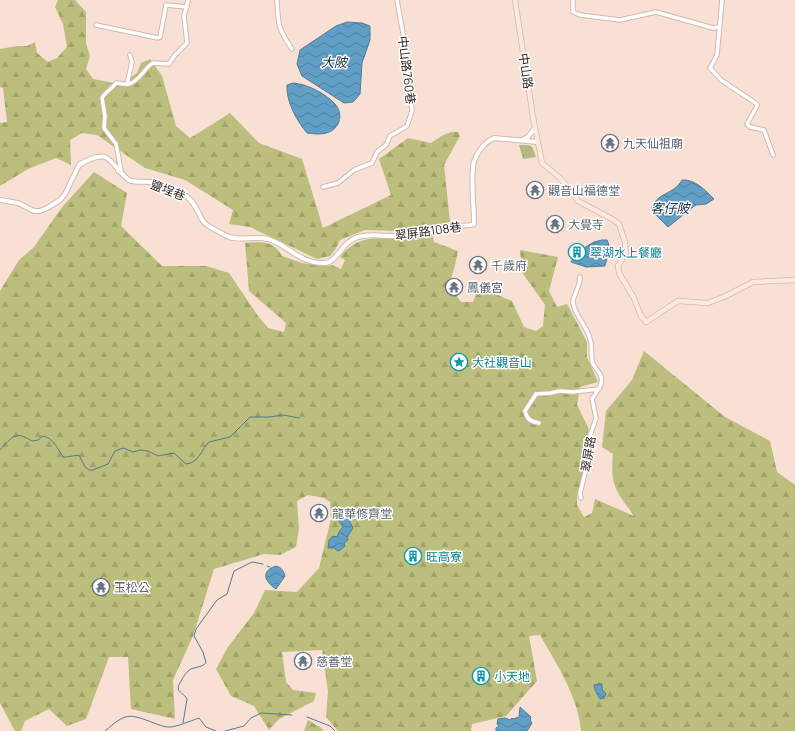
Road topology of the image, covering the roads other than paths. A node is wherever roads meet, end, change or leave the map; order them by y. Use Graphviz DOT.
graph roads {
  1 [pos="188,0"];
  2 [pos="278,0"];
  3 [pos="397,0"];
  4 [pos="515,0"];
  5 [pos="573,0"];
  6 [pos="722,0"];
  7 [pos="187,7"];
  8 [pos="96,25"];
  9 [pos="719,27"];
  10 [pos="292,49"];
  11 [pos="130,55"];
  12 [pos="127,84"];
  13 [pos="535,128"];
  14 [pos="520,141"];
  15 [pos="538,142"];
  16 [pos="773,155"];
  17 [pos="118,171"];
  18 [pos="324,188"];
  19 [pos="0,200"];
  20 [pos="342,247"];
  21 [pos="580,277"];
  22 [pos="795,280"];
  23 [pos="599,390"];
  24 [pos="540,423"];
  25 [pos="581,498"];
  1 -- 7 [label="street"];
  2 -- 10 [label="street"];
  3 -- 18 [label="street, 中山路760巷"];
  4 -- 13 [label="main road, 中山路"];
  5 -- 9 [label="street"];
  6 -- 9 [label="street"];
  7 -- 8 [label="street"];
  7 -- 12 [label="street"];
  9 -- 16 [label="street"];
  11 -- 12 [label="street"];
  12 -- 17 [label="street"];
  13 -- 14 [label="street"];
  13 -- 15 [label="main road, 中山路"];
  14 -- 15 [label="street, 翠屏路108巷"];
  14 -- 20 [label="street, 翠屏路108巷"];
  15 -- 22 [label="main road"];
  17 -- 19 [label="street, 鹽埕巷"];
  17 -- 20 [label="street, 鹽埕巷"];
  21 -- 23 [label="street, 翠屏路"];
  23 -- 24 [label="street"];
  23 -- 25 [label="street, 翠屏路"];
}
